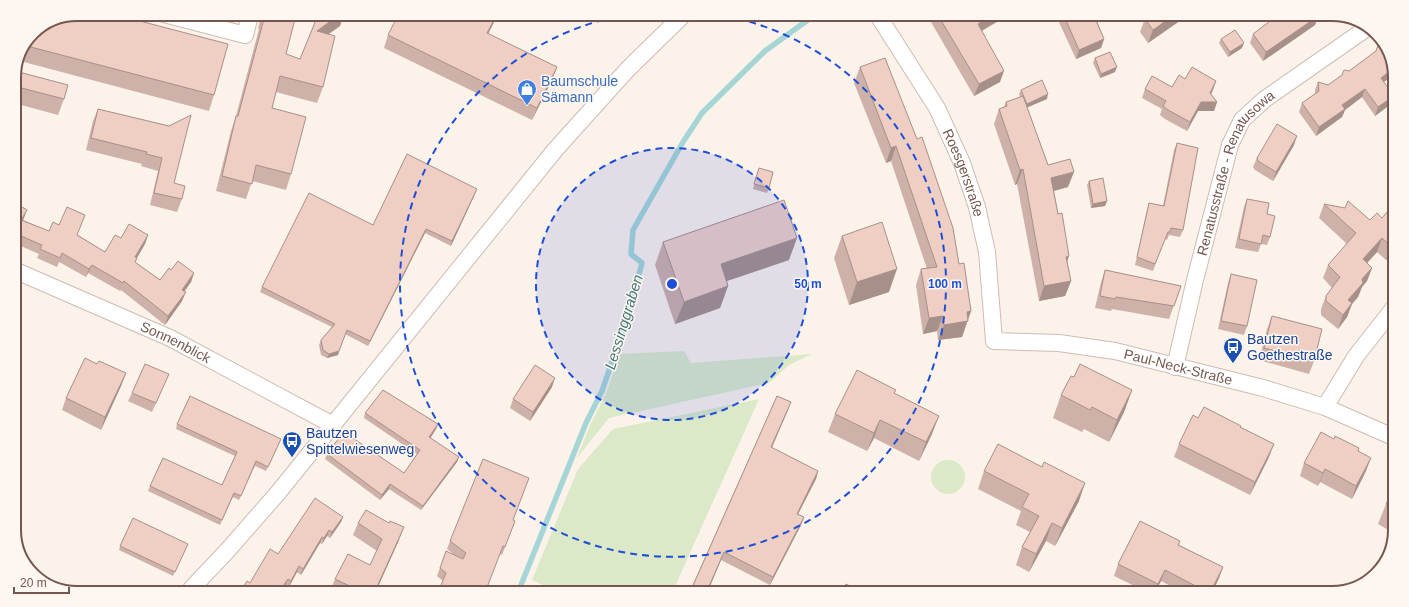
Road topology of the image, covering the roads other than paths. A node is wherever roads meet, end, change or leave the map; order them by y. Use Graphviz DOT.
graph roads {
  1 [pos="191,21"];
  2 [pos="248,21"];
  3 [pos="677,21"];
  4 [pos="886,21"];
  5 [pos="1363,31"];
  6 [pos="21,273"];
  7 [pos="1388,315"];
  8 [pos="994,341"];
  9 [pos="1175,367"];
  10 [pos="1325,407"];
  11 [pos="333,425"];
  12 [pos="1388,435"];
  13 [pos="193,586"];
  1 -- 2 [label="street"];
  3 -- 11 [label="street"];
  4 -- 8 [label="street, Roesgerstraße"];
  5 -- 9 [label="street, Renatusstraße - Renatusowa"];
  6 -- 11 [label="street, Sonnenblick"];
  7 -- 10 [label="street"];
  8 -- 9 [label="street, Paul-Neck-Straße"];
  9 -- 10 [label="street, Paul-Neck-Straße"];
  10 -- 12 [label="street, Paul-Neck-Straße"];
  11 -- 13 [label="street"];
}
